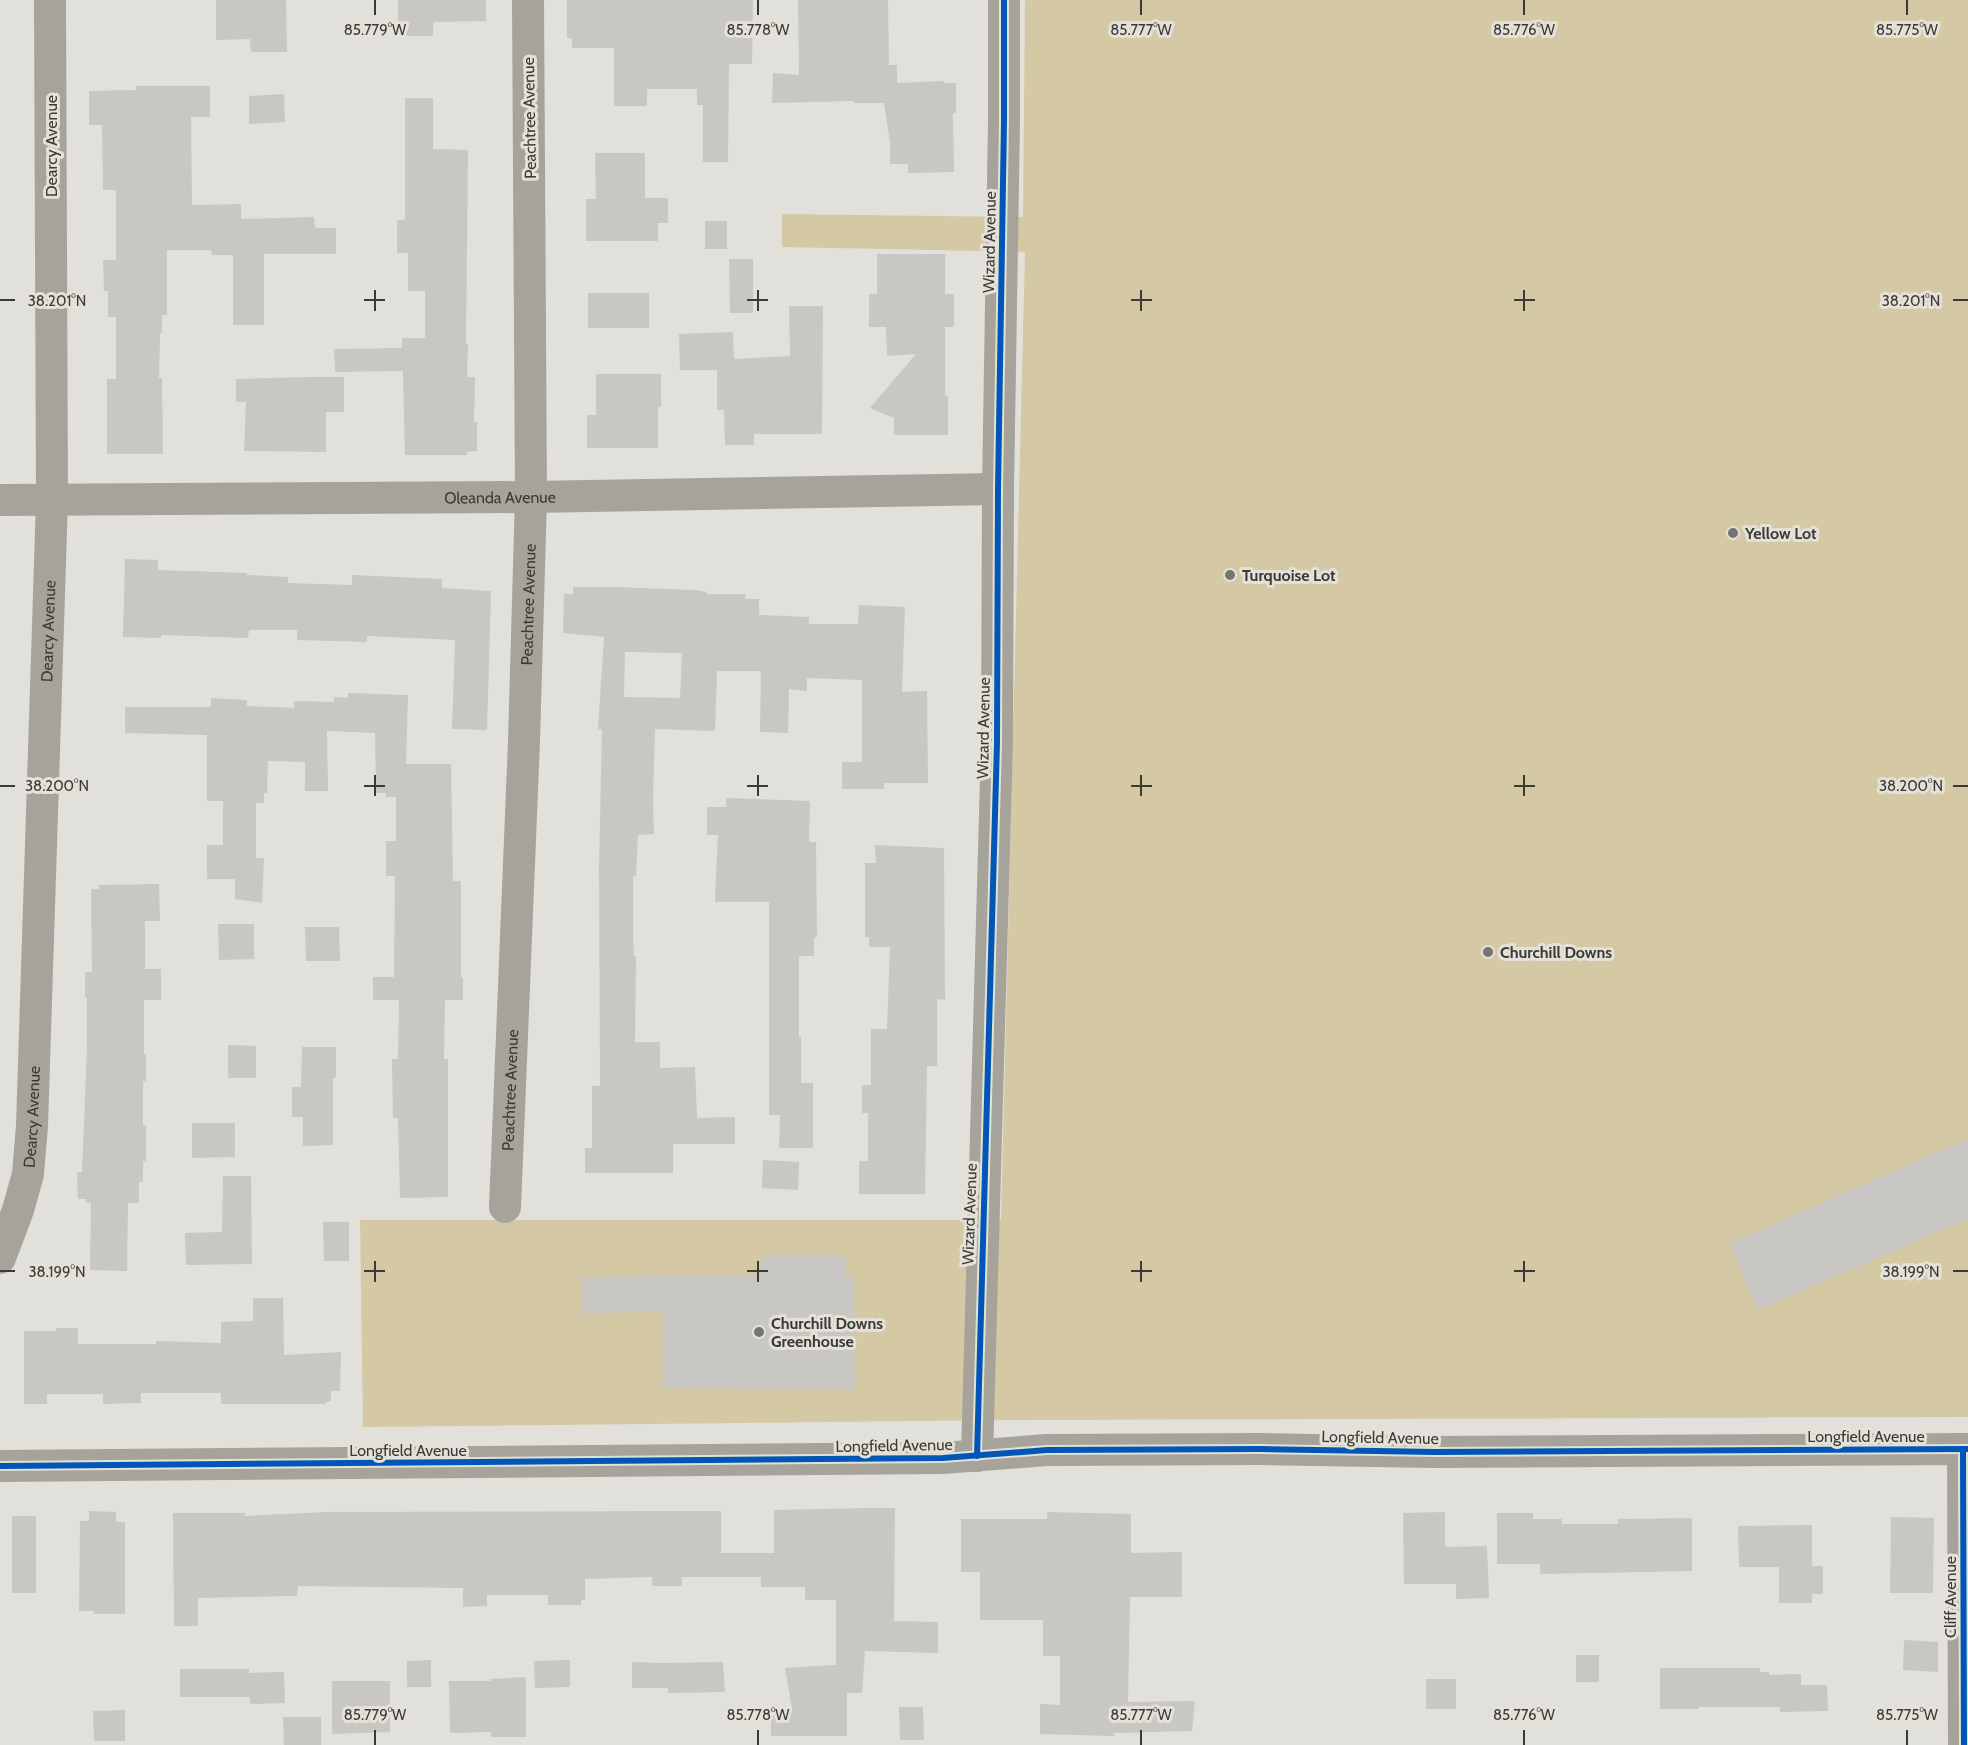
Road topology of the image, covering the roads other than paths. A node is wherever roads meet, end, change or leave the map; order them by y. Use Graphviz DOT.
graph roads {
  1 [pos="50,0"];
  2 [pos="528,0"];
  3 [pos="1004,0"];
  4 [pos="998,489"];
  5 [pos="531,497"];
  6 [pos="0,500"];
  7 [pos="52,500"];
  8 [pos="505,1207"];
  9 [pos="0,1258"];
  10 [pos="1965,1449"];
  11 [pos="977,1456"];
  12 [pos="0,1466"];
  13 [pos="1964,1745"];
  1 -- 7 [label="street, Dearcy Avenue"];
  2 -- 5 [label="street, Peachtree Avenue"];
  3 -- 4 [label="street, Wizard Avenue"];
  4 -- 5 [label="street, Oleanda Avenue"];
  4 -- 11 [label="street, Wizard Avenue"];
  5 -- 7 [label="street, Oleanda Avenue"];
  5 -- 8 [label="street, Peachtree Avenue"];
  6 -- 7 [label="street, Oleanda Avenue"];
  7 -- 9 [label="street, Dearcy Avenue"];
  10 -- 11 [label="street, Longfield Avenue"];
  10 -- 13 [label="street, Cliff Avenue"];
  11 -- 12 [label="street, Longfield Avenue"];
}
